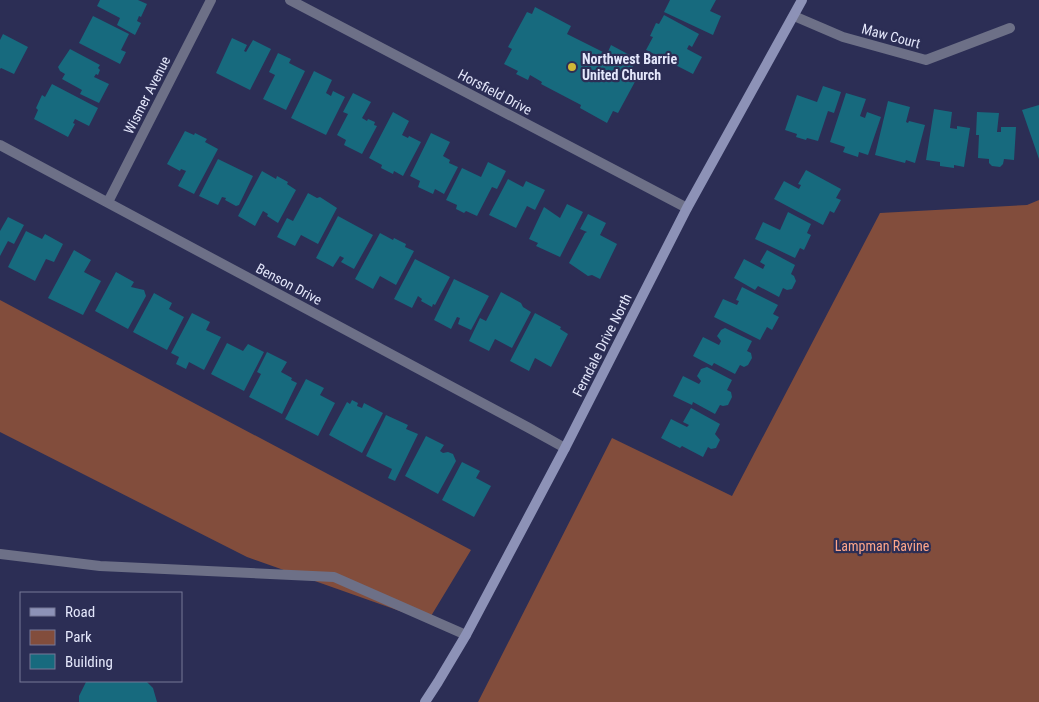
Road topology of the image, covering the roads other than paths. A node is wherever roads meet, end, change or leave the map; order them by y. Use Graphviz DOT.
graph roads {
  1 [pos="211,0"];
  2 [pos="290,0"];
  3 [pos="802,0"];
  4 [pos="794,16"];
  5 [pos="1010,28"];
  6 [pos="0,145"];
  7 [pos="108,202"];
  8 [pos="687,208"];
  9 [pos="565,448"];
  10 [pos="0,554"];
  11 [pos="466,635"];
  12 [pos="424,702"];
  1 -- 7 [label="street, Wismer Avenue"];
  2 -- 8 [label="street, Horsfield Drive"];
  3 -- 4 [label="main road, Ferndale Drive North"];
  4 -- 5 [label="street, Maw Court"];
  4 -- 8 [label="main road, Ferndale Drive North"];
  6 -- 7 [label="street, Benson Drive"];
  7 -- 9 [label="street, Benson Drive"];
  8 -- 9 [label="main road, Ferndale Drive North"];
  9 -- 11 [label="main road, Ferndale Drive North"];
  10 -- 11 [label="street"];
  11 -- 12 [label="main road, Ferndale Drive North"];
}
